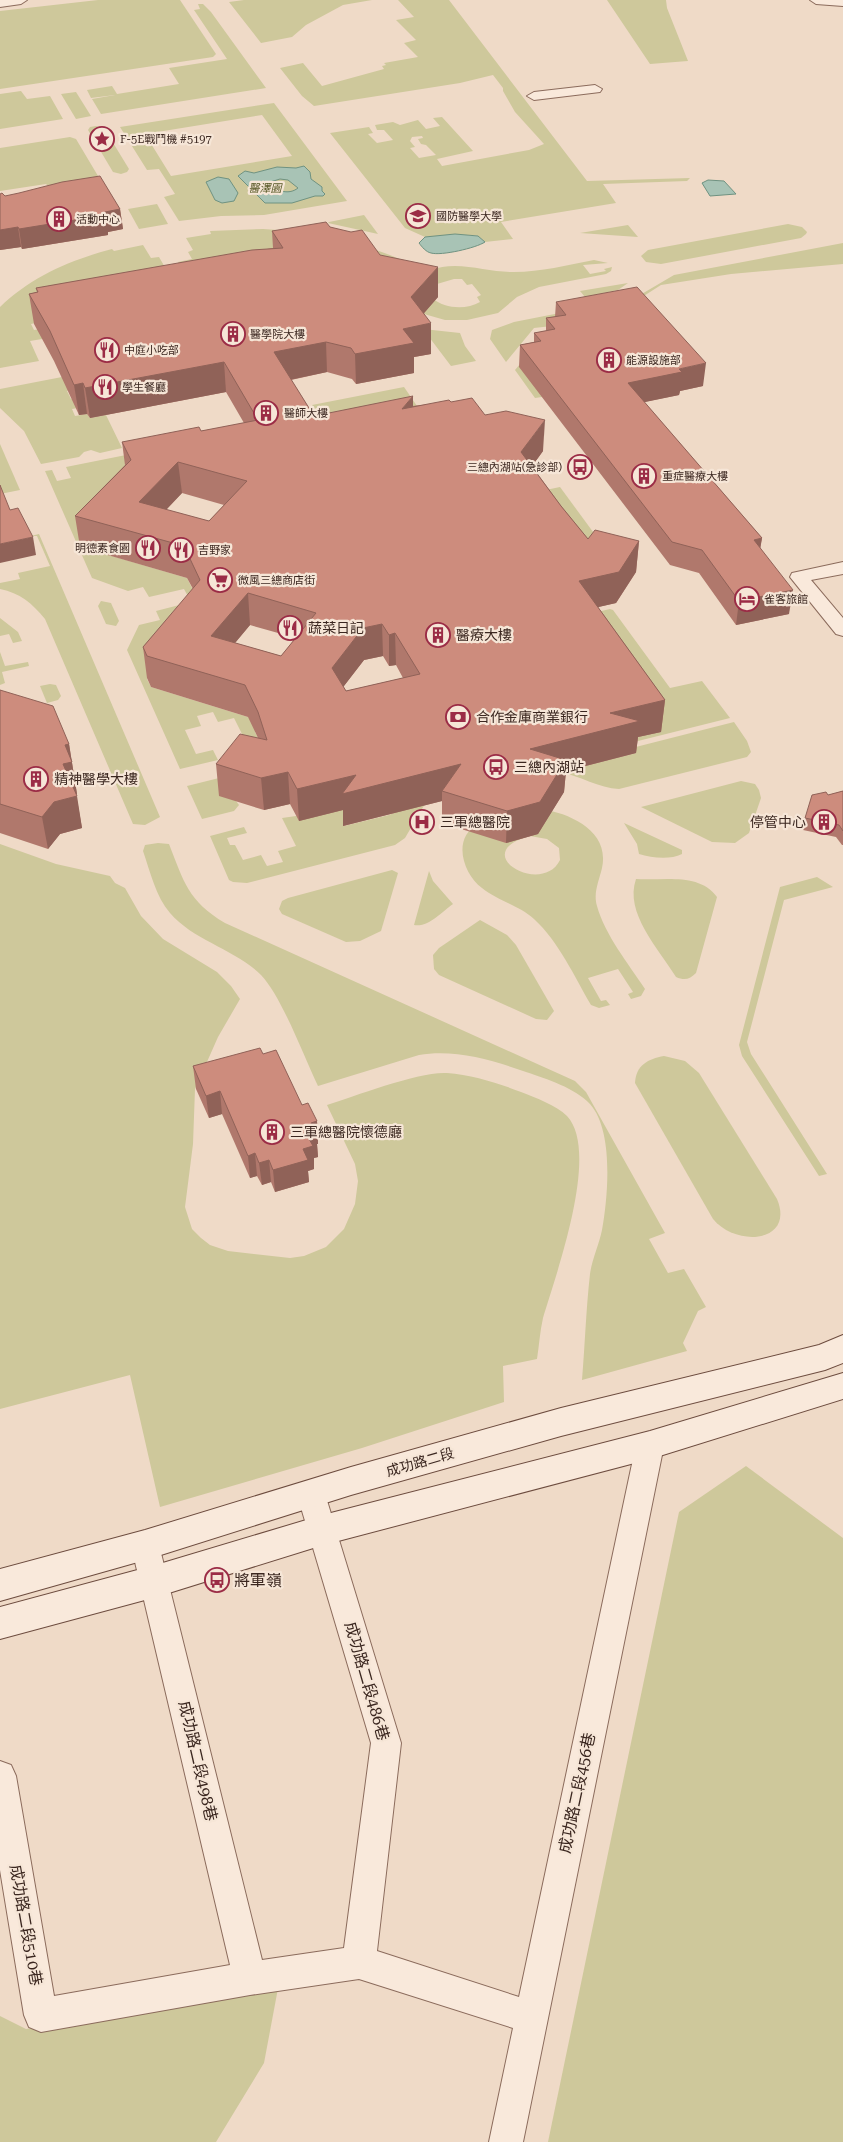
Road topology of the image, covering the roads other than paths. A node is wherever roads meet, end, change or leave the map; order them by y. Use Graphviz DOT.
graph roads {
  1 [pos="21,0"];
  2 [pos="816,0"];
  3 [pos="843,2"];
  4 [pos="0,3"];
  5 [pos="595,89"];
  6 [pos="534,96"];
  7 [pos="843,568"];
  8 [pos="843,630"];
  9 [pos="843,1348"];
  10 [pos="843,1386"];
  11 [pos="650,1445"];
  12 [pos="311,1494"];
  13 [pos="323,1530"];
  14 [pos="145,1545"];
  15 [pos="156,1581"];
  16 [pos="0,1585"];
  17 [pos="0,1623"];
  18 [pos="0,1776"];
  19 [pos="359,1962"];
  20 [pos="250,1978"];
  21 [pos="530,2017"];
  22 [pos="506,2142"];
  1 -- 4 [label="street"];
  2 -- 3 [label="street"];
  5 -- 6 [label="street"];
  7 -- 8 [label="street"];
  9 -- 12 [label="main road, 成功路二段"];
  10 -- 11 [label="main road"];
  11 -- 13 [label="main road"];
  11 -- 21 [label="street, 成功路二段456巷"];
  12 -- 13 [label="street, 成功路二段486巷"];
  12 -- 14 [label="main road, 成功路二段"];
  13 -- 15 [label="main road"];
  13 -- 19 [label="street, 成功路二段486巷"];
  14 -- 15 [label="street, 成功路二段498巷"];
  14 -- 16 [label="main road, 成功路二段"];
  15 -- 17 [label="main road"];
  15 -- 20 [label="street, 成功路二段498巷"];
  18 -- 20 [label="street, 成功路二段510巷"];
  19 -- 20 [label="street"];
  19 -- 21 [label="street"];
  21 -- 22 [label="street, 成功路二段456巷"];
}
